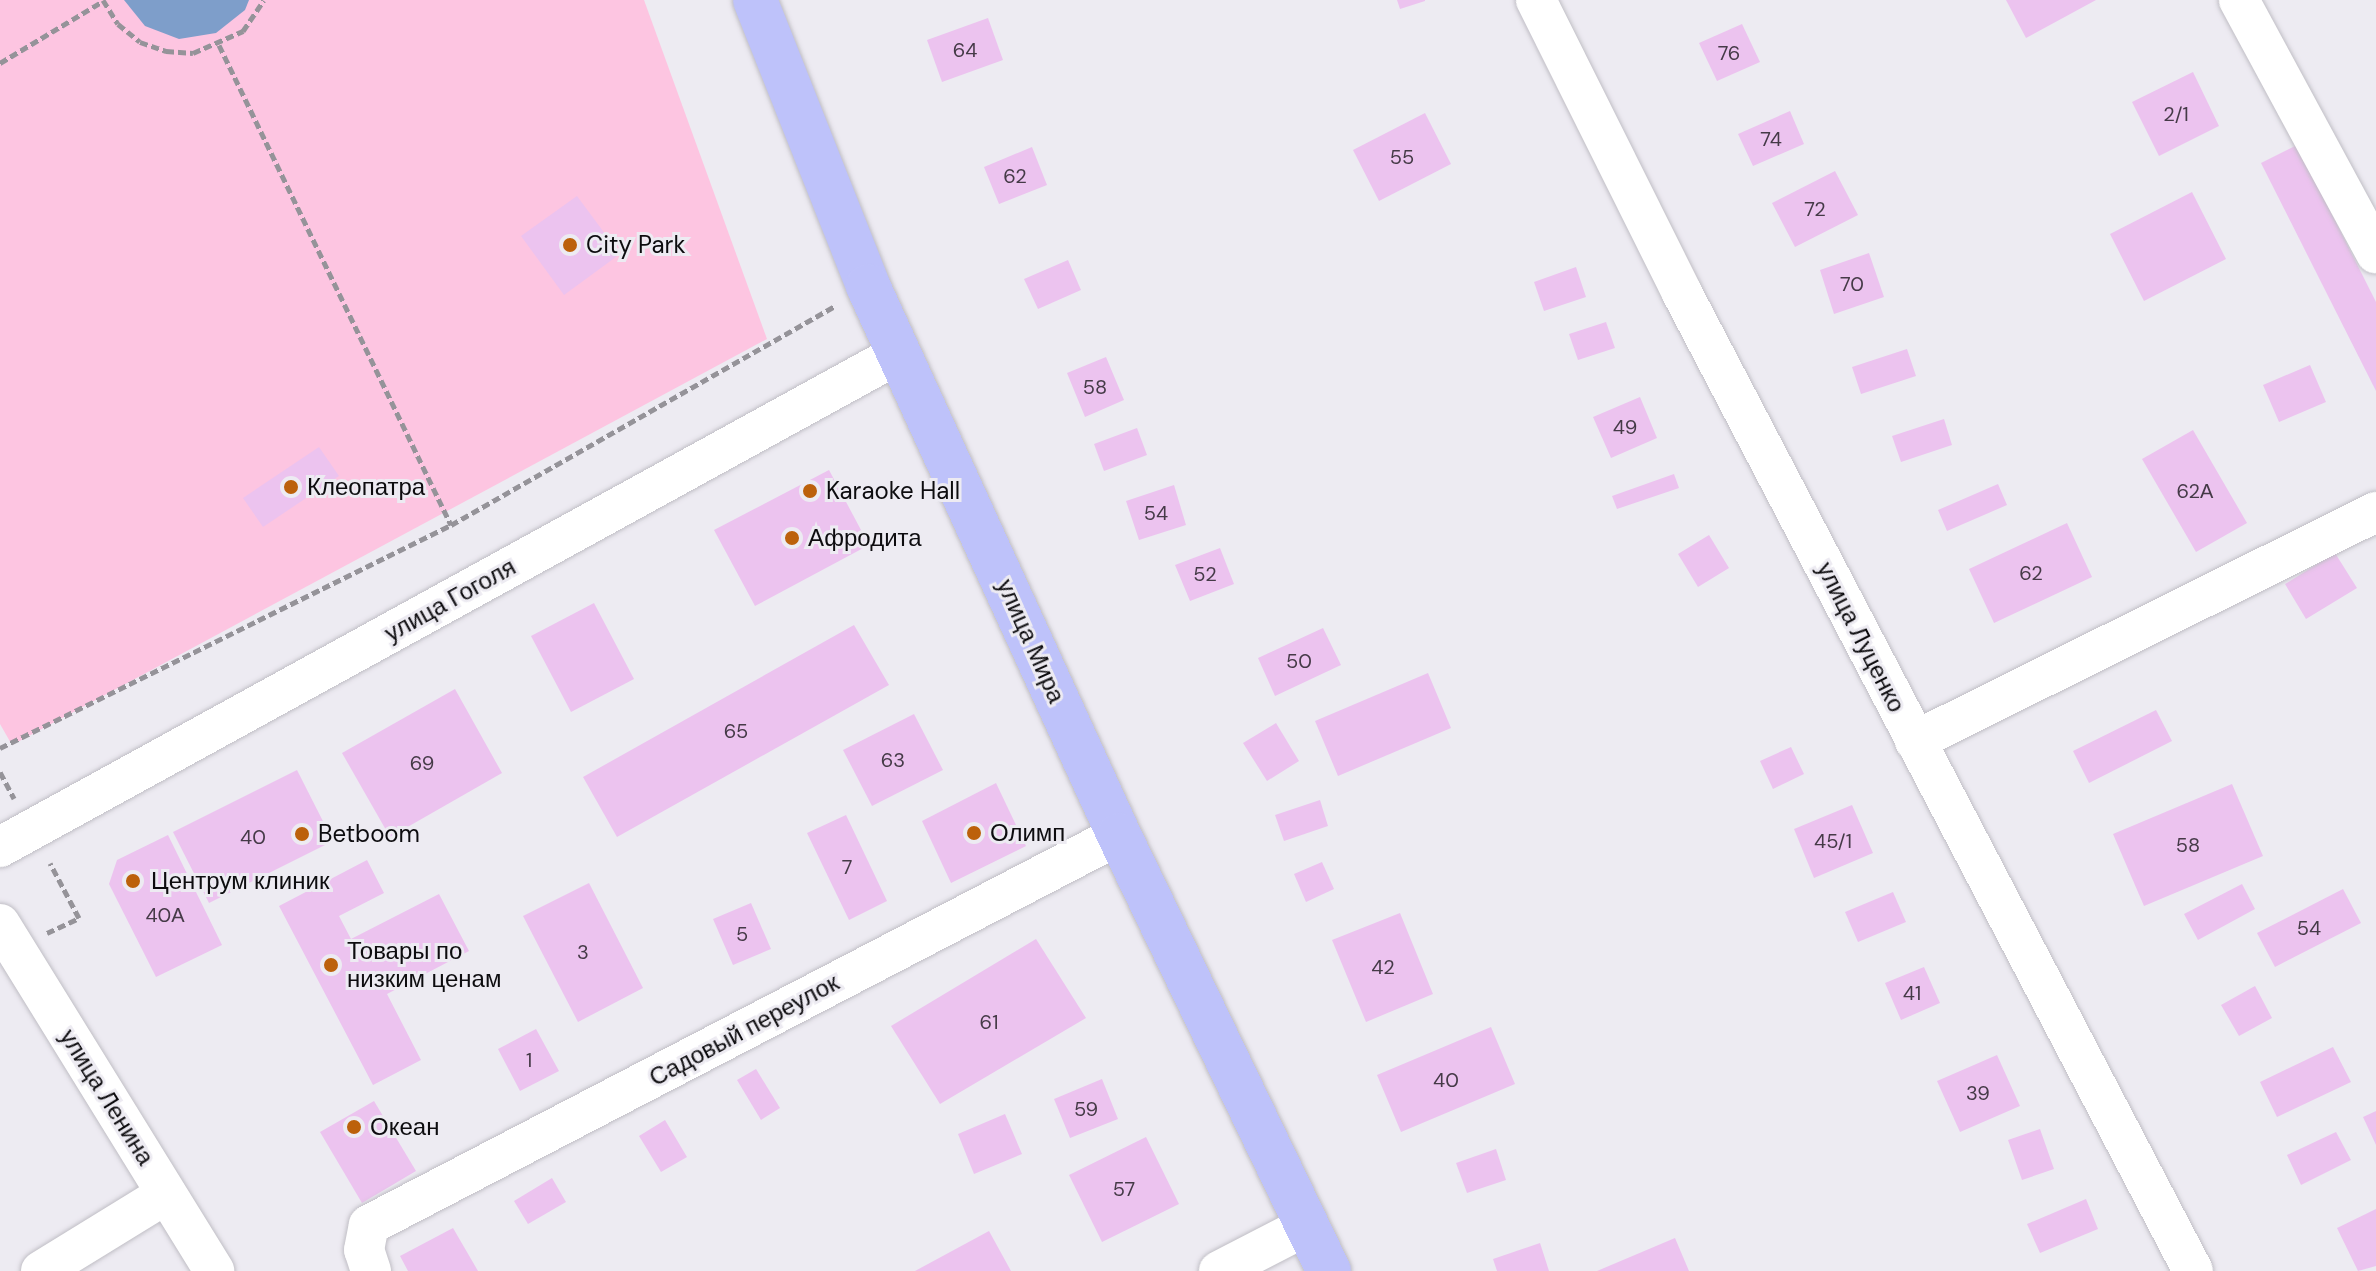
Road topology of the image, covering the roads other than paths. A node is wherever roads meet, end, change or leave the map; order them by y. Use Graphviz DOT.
graph roads {
  1 [pos="755,0"];
  2 [pos="1536,0"];
  3 [pos="2239,0"];
  4 [pos="2376,253"];
  5 [pos="900,353"];
  6 [pos="2376,512"];
  7 [pos="1915,741"];
  8 [pos="1119,835"];
  9 [pos="16,839"];
  10 [pos="8,936"];
  11 [pos="166,1194"];
  12 [pos="1308,1225"];
  13 [pos="41,1271"];
  14 [pos="214,1271"];
  15 [pos="371,1271"];
  16 [pos="1219,1271"];
  17 [pos="1329,1271"];
  18 [pos="2193,1271"];
  1 -- 5 [label="main road, улица Мира"];
  2 -- 7 [label="street, улица Луценко"];
  3 -- 4 [label="street"];
  5 -- 8 [label="main road, улица Мира"];
  5 -- 9 [label="street, улица Гоголя"];
  6 -- 7 [label="street"];
  7 -- 18 [label="street, улица Луценко"];
  8 -- 12 [label="main road, улица Мира"];
  8 -- 15 [label="street, Садовый переулок"];
  10 -- 11 [label="street, улица Ленина"];
  11 -- 13 [label="street"];
  11 -- 14 [label="street, улица Ленина"];
  12 -- 16 [label="street"];
  12 -- 17 [label="main road, улица Мира"];
}
